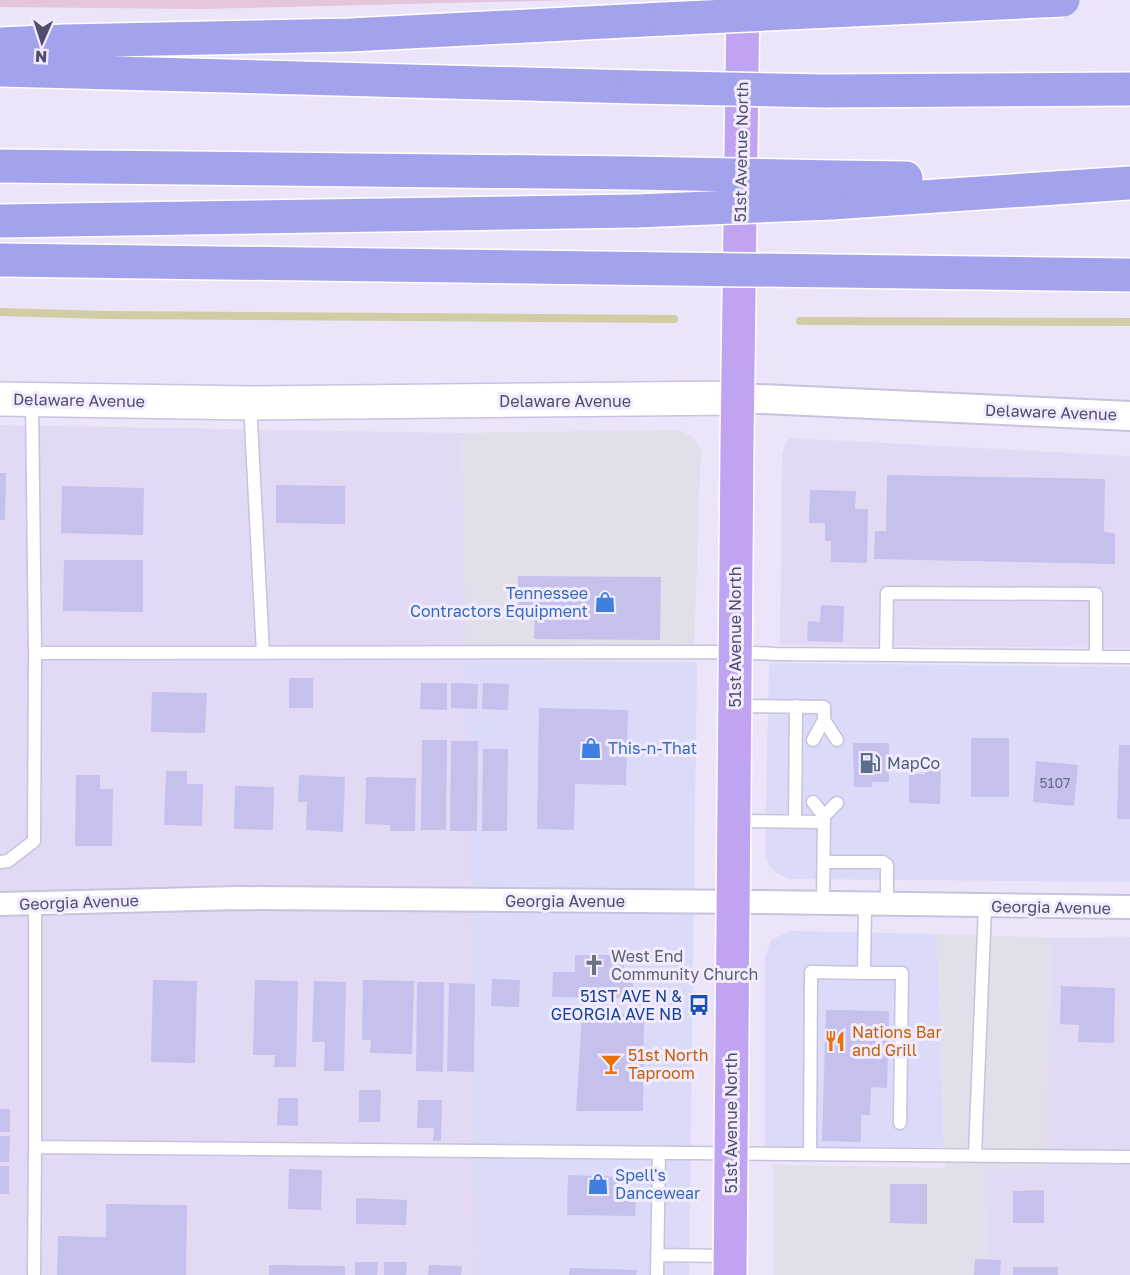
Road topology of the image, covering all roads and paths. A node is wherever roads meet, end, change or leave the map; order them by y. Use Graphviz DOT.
graph roads {
  1 [pos="743,0"];
  2 [pos="1064,0"];
  3 [pos="0,44"];
  4 [pos="0,70"];
  5 [pos="1130,89"];
  6 [pos="0,166"];
  7 [pos="1130,182"];
  8 [pos="834,190"];
  9 [pos="0,221"];
  10 [pos="0,260"];
  11 [pos="1130,275"];
  12 [pos="738,398"];
  13 [pos="0,399"];
  14 [pos="32,399"];
  15 [pos="251,403"];
  16 [pos="1130,416"];
  17 [pos="35,652"];
  18 [pos="734,652"];
  19 [pos="263,653"];
  20 [pos="885,655"];
  21 [pos="1096,657"];
  22 [pos="1130,657"];
  23 [pos="734,706"];
  24 [pos="796,706"];
  25 [pos="824,720"];
  26 [pos="813,740"];
  27 [pos="837,740"];
  28 [pos="813,802"];
  29 [pos="837,803"];
  30 [pos="824,819"];
  31 [pos="734,821"];
  32 [pos="795,821"];
  33 [pos="0,862"];
  34 [pos="824,862"];
  35 [pos="732,902"];
  36 [pos="35,903"];
  37 [pos="823,903"];
  38 [pos="0,904"];
  39 [pos="876,904"];
  40 [pos="986,906"];
  41 [pos="1130,907"];
  42 [pos="864,973"];
  43 [pos="900,1123"];
  44 [pos="35,1147"];
  45 [pos="659,1153"];
  46 [pos="731,1153"];
  47 [pos="810,1154"];
  48 [pos="975,1155"];
  49 [pos="1130,1157"];
  50 [pos="657,1255"];
  51 [pos="730,1265"];
  52 [pos="34,1275"];
  53 [pos="657,1275"];
  1 -- 12 [label="main road, 51st Avenue North"];
  2 -- 3 [label="highway, bridge"];
  4 -- 5 [label="highway, bridge"];
  6 -- 8 [label="highway, bridge"];
  7 -- 8 [label="highway"];
  8 -- 9 [label="highway, bridge"];
  10 -- 11 [label="highway, bridge"];
  12 -- 15 [label="main road, Delaware Avenue"];
  12 -- 16 [label="street, Delaware Avenue"];
  12 -- 18 [label="main road, 51st Avenue North"];
  13 -- 14 [label="main road, Delaware Avenue"];
  14 -- 15 [label="main road, Delaware Avenue"];
  14 -- 17 [label="lane"];
  15 -- 19 [label="lane"];
  17 -- 19 [label="lane"];
  17 -- 33 [label="lane"];
  18 -- 19 [label="lane"];
  18 -- 20 [label="lane"];
  18 -- 23 [label="main road, 51st Avenue North"];
  20 -- 21 [label="lane"];
  20 -- 21 [label="lane"];
  21 -- 22 [label="lane"];
  23 -- 24 [label="lane"];
  23 -- 31 [label="main road, 51st Avenue North"];
  24 -- 25 [label="lane"];
  24 -- 32 [label="lane"];
  25 -- 26 [label="lane"];
  25 -- 27 [label="lane"];
  28 -- 30 [label="lane"];
  29 -- 30 [label="lane"];
  30 -- 32 [label="lane"];
  30 -- 34 [label="lane"];
  31 -- 32 [label="lane"];
  31 -- 35 [label="main road, 51st Avenue North"];
  34 -- 37 [label="lane"];
  34 -- 39 [label="lane"];
  35 -- 36 [label="street, Georgia Avenue"];
  35 -- 37 [label="street, Georgia Avenue"];
  35 -- 46 [label="main road, 51st Avenue North"];
  36 -- 38 [label="street, Georgia Avenue"];
  36 -- 44 [label="lane"];
  37 -- 39 [label="street, Georgia Avenue"];
  39 -- 40 [label="street, Georgia Avenue"];
  39 -- 42 [label="lane"];
  40 -- 41 [label="street, Georgia Avenue"];
  40 -- 48 [label="lane"];
  42 -- 43 [label="lane"];
  42 -- 47 [label="lane"];
  44 -- 45 [label="lane"];
  44 -- 52 [label="lane"];
  45 -- 46 [label="lane"];
  45 -- 50 [label="lane"];
  46 -- 47 [label="lane"];
  46 -- 51 [label="main road, 51st Avenue North"];
  47 -- 48 [label="lane"];
  48 -- 49 [label="lane"];
  50 -- 51 [label="lane"];
  50 -- 53 [label="lane"];
}
